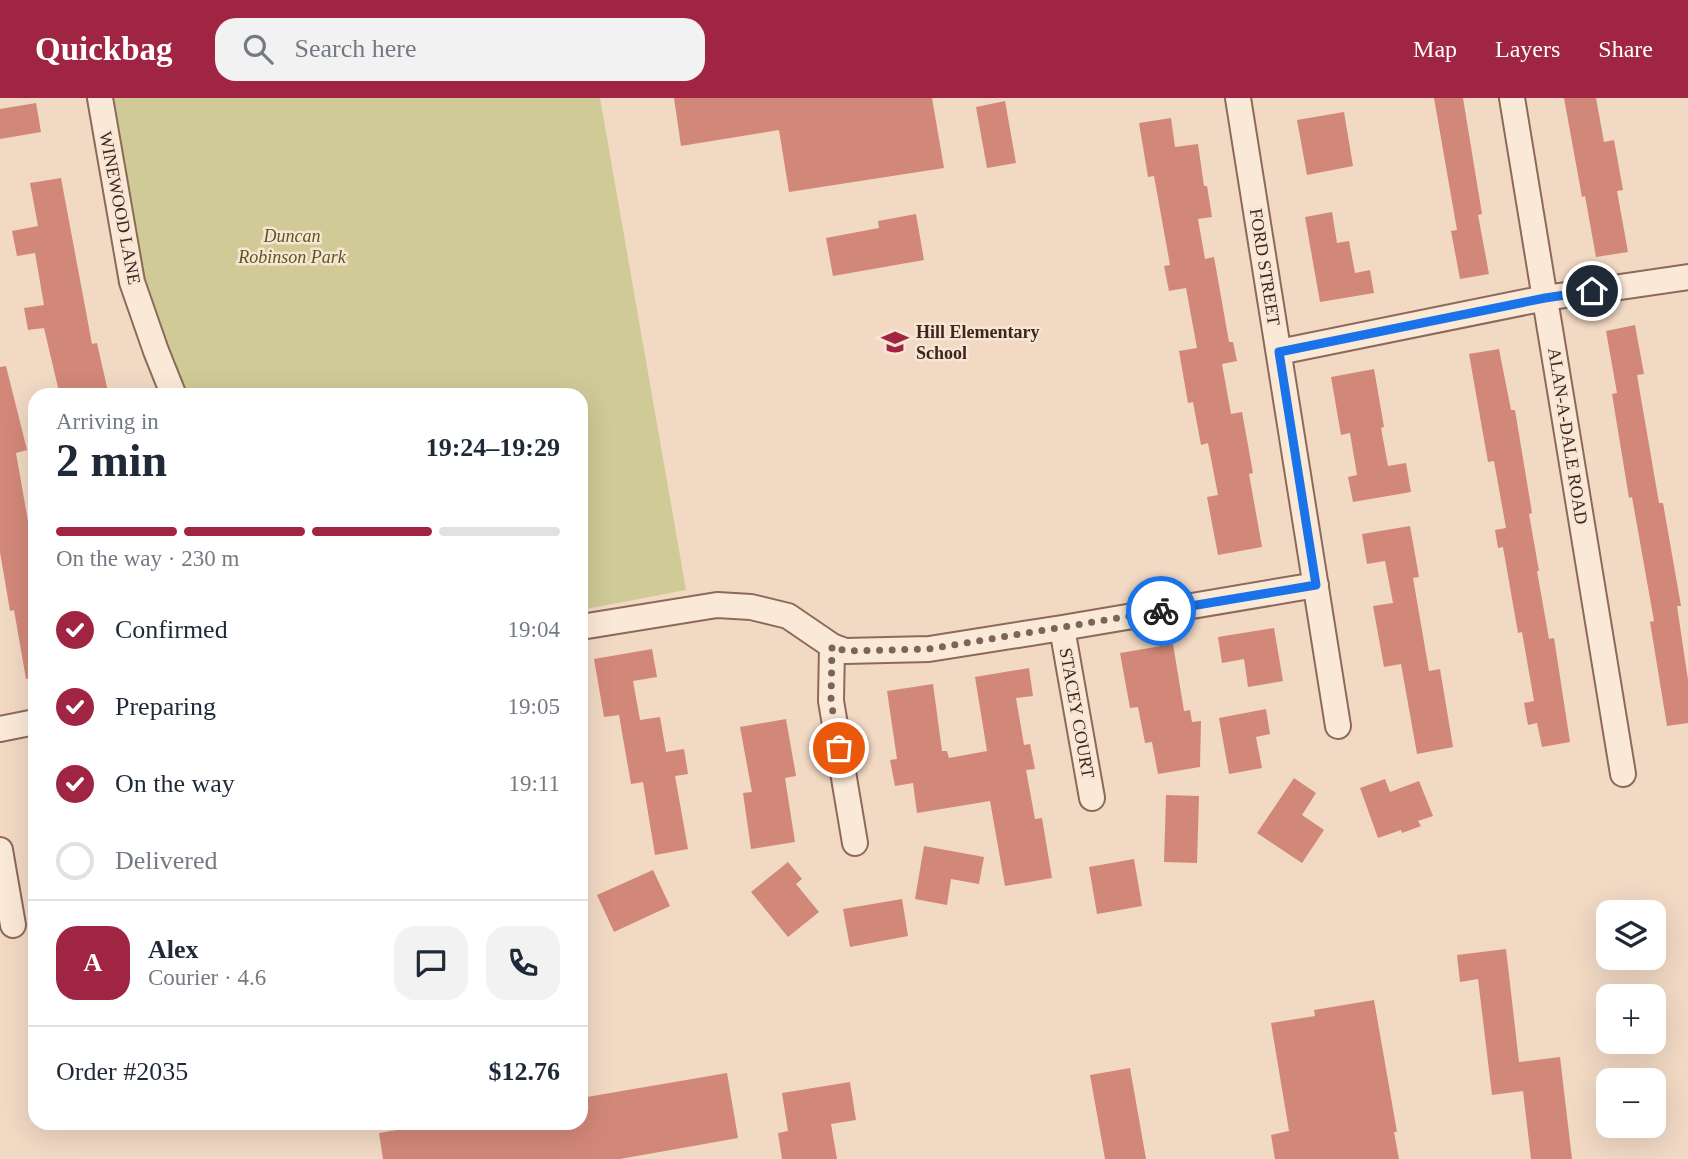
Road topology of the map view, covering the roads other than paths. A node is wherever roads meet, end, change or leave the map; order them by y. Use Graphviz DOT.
graph roads {
  1 [pos="100,98"];
  2 [pos="1238,98"];
  3 [pos="1512,98"];
  4 [pos="1688,277"];
  5 [pos="1545,298"];
  6 [pos="1279,352"];
  7 [pos="171,388"];
  8 [pos="1316,585"];
  9 [pos="588,626"];
  10 [pos="1062,628"];
  11 [pos="832,646"];
  12 [pos="28,723"];
  13 [pos="1338,726"];
  14 [pos="0,729"];
  15 [pos="1623,774"];
  16 [pos="1092,798"];
  17 [pos="855,843"];
  18 [pos="0,850"];
  19 [pos="13,925"];
  1 -- 7 [label="street, WINEWOOD LANE"];
  2 -- 6 [label="street, FORD STREET"];
  3 -- 5 [label="street, ALAN-A-DALE ROAD"];
  4 -- 5 [label="street"];
  5 -- 6 [label="street"];
  5 -- 15 [label="street, ALAN-A-DALE ROAD"];
  6 -- 8 [label="street, FORD STREET"];
  8 -- 10 [label="street"];
  8 -- 13 [label="street, FORD STREET"];
  9 -- 11 [label="street"];
  10 -- 11 [label="street"];
  10 -- 16 [label="street, STACEY COURT"];
  11 -- 17 [label="street"];
  12 -- 14 [label="street"];
  18 -- 19 [label="street"];
}
